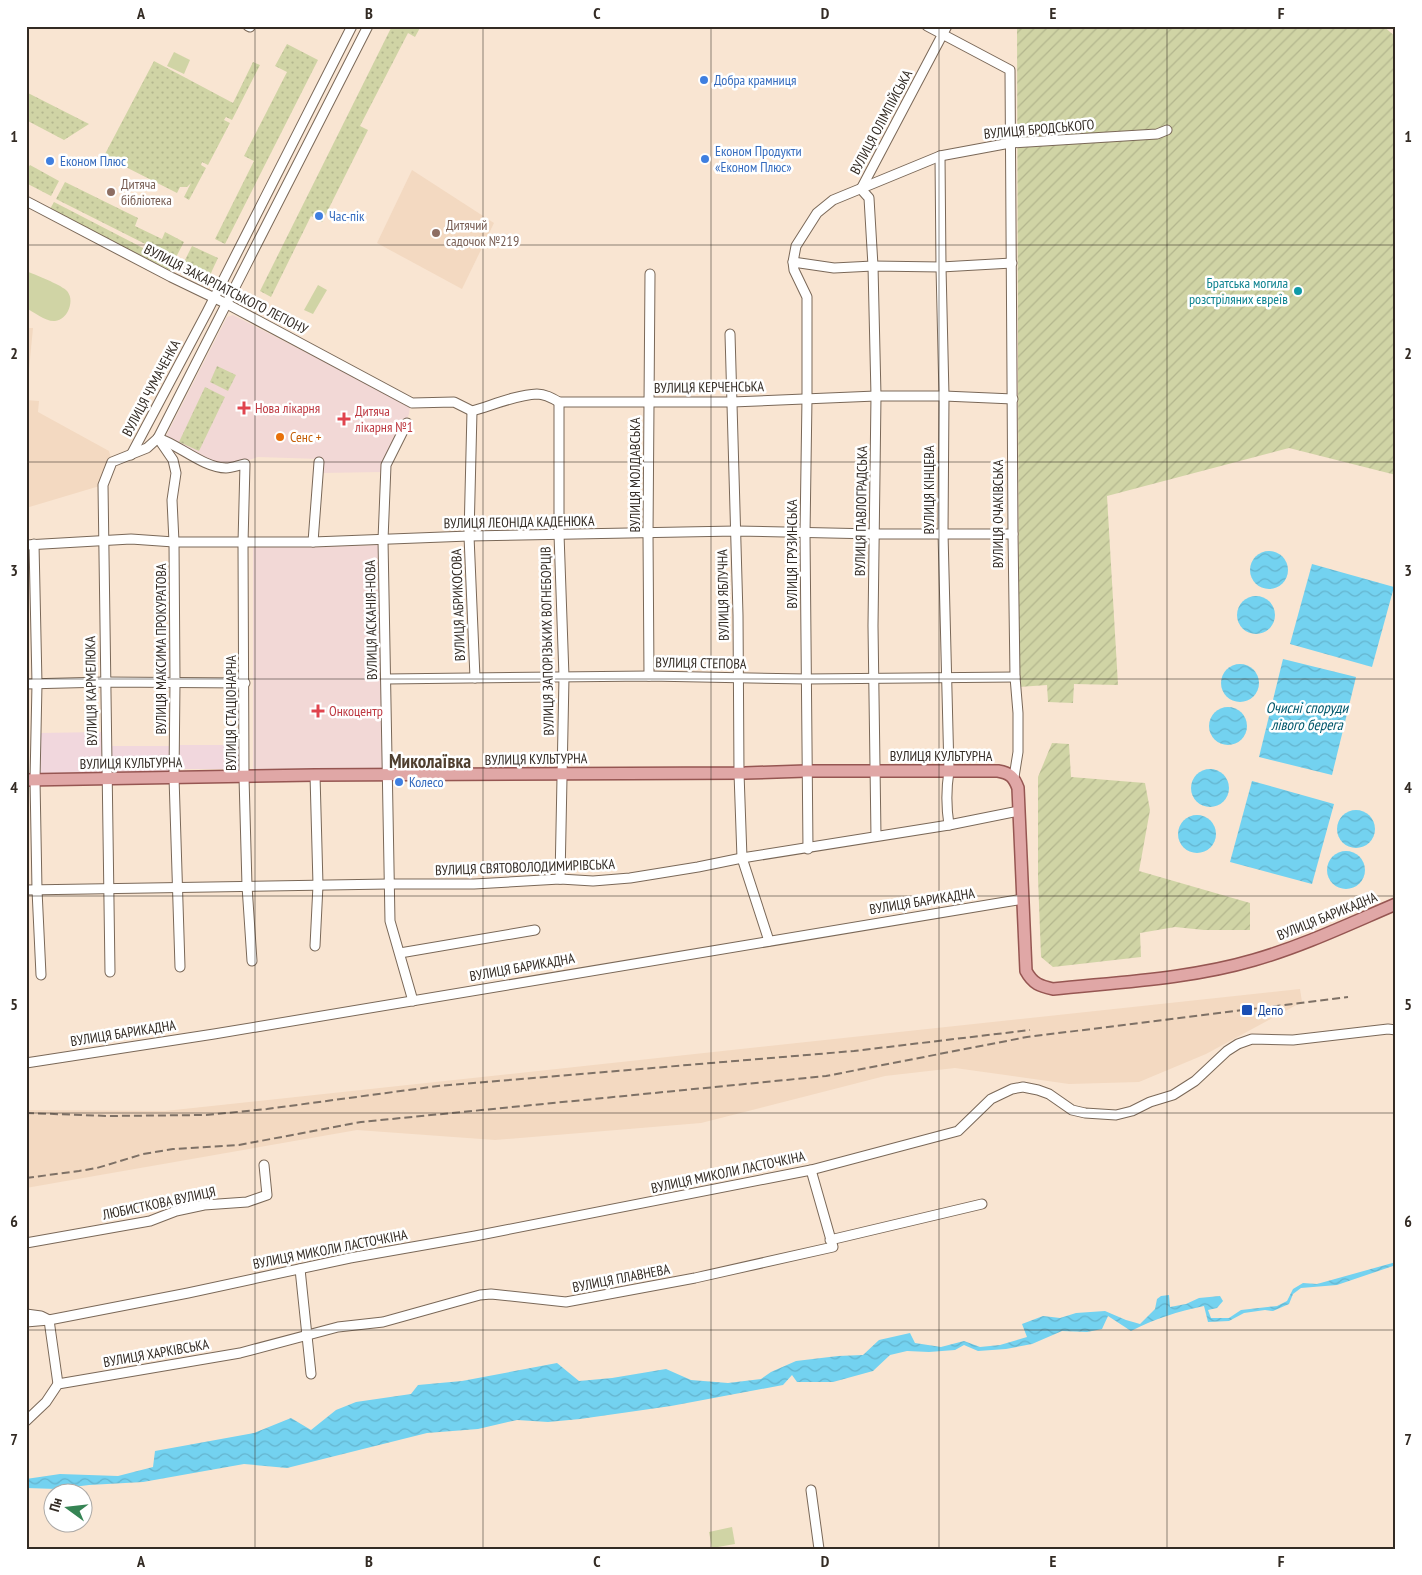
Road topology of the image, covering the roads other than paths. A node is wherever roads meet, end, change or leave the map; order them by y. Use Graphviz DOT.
graph roads {
  1 [pos="352,26"];
  2 [pos="368,26"];
  3 [pos="927,26"];
  4 [pos="945,30"];
  5 [pos="1168,130"];
  6 [pos="1010,143"];
  7 [pos="940,156"];
  8 [pos="861,189"];
  9 [pos="26,201"];
  10 [pos="793,262"];
  11 [pos="1012,263"];
  12 [pos="873,266"];
  13 [pos="941,267"];
  14 [pos="650,274"];
  15 [pos="214,299"];
  16 [pos="227,304"];
  17 [pos="730,334"];
  18 [pos="876,396"];
  19 [pos="944,396"];
  20 [pos="807,398"];
  21 [pos="1013,399"];
  22 [pos="559,402"];
  23 [pos="649,402"];
  24 [pos="732,402"];
  25 [pos="472,411"];
  26 [pos="407,423"];
  27 [pos="158,438"];
  28 [pos="131,455"];
  29 [pos="319,462"];
  30 [pos="736,531"];
  31 [pos="942,533"];
  32 [pos="559,534"];
  33 [pos="648,534"];
  34 [pos="804,534"];
  35 [pos="875,534"];
  36 [pos="1012,534"];
  37 [pos="469,536"];
  38 [pos="103,540"];
  39 [pos="383,540"];
  40 [pos="174,542"];
  41 [pos="314,542"];
  42 [pos="243,543"];
  43 [pos="30,544"];
  44 [pos="649,676"];
  45 [pos="738,676"];
  46 [pos="475,678"];
  47 [pos="564,678"];
  48 [pos="875,678"];
  49 [pos="947,678"];
  50 [pos="1015,678"];
  51 [pos="386,679"];
  52 [pos="807,679"];
  53 [pos="105,682"];
  54 [pos="175,682"];
  55 [pos="245,683"];
  56 [pos="26,684"];
  57 [pos="37,684"];
  58 [pos="806,771"];
  59 [pos="876,771"];
  60 [pos="949,771"];
  61 [pos="739,773"];
  62 [pos="563,774"];
  63 [pos="315,775"];
  64 [pos="387,776"];
  65 [pos="244,777"];
  66 [pos="1014,777"];
  67 [pos="106,778"];
  68 [pos="174,778"];
  69 [pos="31,780"];
  70 [pos="1018,811"];
  71 [pos="949,824"];
  72 [pos="876,836"];
  73 [pos="808,848"];
  74 [pos="742,858"];
  75 [pos="560,880"];
  76 [pos="388,884"];
  77 [pos="318,885"];
  78 [pos="247,886"];
  79 [pos="109,888"];
  80 [pos="177,888"];
  81 [pos="26,890"];
  82 [pos="37,890"];
  83 [pos="1023,899"];
  84 [pos="1396,904"];
  85 [pos="535,930"];
  86 [pos="769,941"];
  87 [pos="315,946"];
  88 [pos="400,953"];
  89 [pos="1024,956"];
  90 [pos="252,961"];
  91 [pos="180,967"];
  92 [pos="110,972"];
  93 [pos="41,975"];
  94 [pos="413,1001"];
  95 [pos="1396,1030"];
  96 [pos="26,1063"];
  97 [pos="264,1165"];
  98 [pos="811,1170"];
  99 [pos="982,1204"];
  100 [pos="830,1240"];
  101 [pos="26,1243"];
  102 [pos="300,1269"];
  103 [pos="26,1314"];
  104 [pos="49,1320"];
  105 [pos="26,1322"];
  106 [pos="306,1335"];
  107 [pos="311,1374"];
  108 [pos="58,1384"];
  109 [pos="26,1421"];
  110 [pos="811,1490"];
  111 [pos="819,1549"];
  1 -- 15 [label="street, ВУЛИЦЯ ЧУМАЧЕНКА"];
  2 -- 16 [label="street, ВУЛИЦЯ ЧУМАЧЕНКА"];
  3 -- 4 [label="street"];
  4 -- 6 [label="street, ВУЛИЦЯ ОЧАКІВСЬКА"];
  4 -- 8 [label="street, ВУЛИЦЯ ОЛІМПІЙСЬКА"];
  5 -- 6 [label="street, ВУЛИЦЯ БРОДСЬКОГО"];
  6 -- 7 [label="street, ВУЛИЦЯ БРОДСЬКОГО"];
  6 -- 11 [label="street, ВУЛИЦЯ ОЧАКІВСЬКА"];
  7 -- 8 [label="street, ВУЛИЦЯ БРОДСЬКОГО"];
  7 -- 13 [label="street, ВУЛИЦЯ КІНЦЕВА"];
  8 -- 10 [label="street, ВУЛИЦЯ ОЛІМПІЙСЬКА"];
  8 -- 12 [label="street, ВУЛИЦЯ ПАВЛОГРАДСЬКА"];
  9 -- 15 [label="street, ВУЛИЦЯ ЗАКАРПАТСЬКОГО ЛЕГІОНУ"];
  10 -- 12 [label="street"];
  10 -- 20 [label="street, ВУЛИЦЯ ГРУЗИНСЬКА"];
  11 -- 13 [label="street"];
  11 -- 21 [label="street, ВУЛИЦЯ ОЧАКІВСЬКА"];
  12 -- 13 [label="street"];
  12 -- 18 [label="street, ВУЛИЦЯ ПАВЛОГРАДСЬКА"];
  13 -- 19 [label="street, ВУЛИЦЯ КІНЦЕВА"];
  14 -- 23 [label="street, ВУЛИЦЯ МОЛДАВСЬКА"];
  15 -- 16 [label="street, ВУЛИЦЯ ЗАКАРПАТСЬКОГО ЛЕГІОНУ"];
  15 -- 28 [label="street, ВУЛИЦЯ ЧУМАЧЕНКА"];
  16 -- 25 [label="street, ВУЛИЦЯ ЗАКАРПАТСЬКОГО ЛЕГІОНУ"];
  16 -- 27 [label="street, ВУЛИЦЯ ЧУМАЧЕНКА"];
  17 -- 24 [label="street, ВУЛИЦЯ ЯБЛУЧНА"];
  18 -- 19 [label="street, ВУЛИЦЯ КЕРЧЕНСЬКА"];
  18 -- 20 [label="street, ВУЛИЦЯ КЕРЧЕНСЬКА"];
  18 -- 35 [label="street, ВУЛИЦЯ ПАВЛОГРАДСЬКА"];
  19 -- 21 [label="street, ВУЛИЦЯ КЕРЧЕНСЬКА"];
  19 -- 31 [label="street, ВУЛИЦЯ КІНЦЕВА"];
  20 -- 24 [label="street, ВУЛИЦЯ КЕРЧЕНСЬКА"];
  20 -- 34 [label="street, ВУЛИЦЯ ГРУЗИНСЬКА"];
  21 -- 36 [label="street, ВУЛИЦЯ ОЧАКІВСЬКА"];
  22 -- 23 [label="street, ВУЛИЦЯ КЕРЧЕНСЬКА"];
  22 -- 25 [label="street, ВУЛИЦЯ КЕРЧЕНСЬКА"];
  22 -- 32 [label="street, ВУЛИЦЯ ЗАПОРІЗЬКИХ ВОГНЕБОРЦІВ"];
  23 -- 24 [label="street, ВУЛИЦЯ КЕРЧЕНСЬКА"];
  23 -- 33 [label="street, ВУЛИЦЯ МОЛДАВСЬКА"];
  24 -- 30 [label="street, ВУЛИЦЯ ЯБЛУЧНА"];
  25 -- 37 [label="street, ВУЛИЦЯ АБРИКОСОВА"];
  26 -- 39 [label="street, ВУЛИЦЯ АСКАНІЯ-НОВА"];
  27 -- 28 [label="street, ВУЛИЦЯ ЧУМАЧЕНКА"];
  27 -- 40 [label="street, ВУЛИЦЯ МАКСИМА ПРОКУРАТОВА"];
  27 -- 42 [label="street, ВУЛИЦЯ СТАЦІОНАРНА"];
  28 -- 38 [label="street, ВУЛИЦЯ КАРМЕЛЮКА"];
  29 -- 41 [label="street"];
  30 -- 33 [label="street, ВУЛИЦЯ ЛЕОНІДА КАДЕНЮКА"];
  30 -- 34 [label="street, ВУЛИЦЯ ЛЕОНІДА КАДЕНЮКА"];
  30 -- 45 [label="street, ВУЛИЦЯ ЯБЛУЧНА"];
  31 -- 35 [label="street, ВУЛИЦЯ ЛЕОНІДА КАДЕНЮКА"];
  31 -- 36 [label="street, ВУЛИЦЯ ЛЕОНІДА КАДЕНЮКА"];
  31 -- 49 [label="street, ВУЛИЦЯ КІНЦЕВА"];
  32 -- 33 [label="street, ВУЛИЦЯ ЛЕОНІДА КАДЕНЮКА"];
  32 -- 37 [label="street, ВУЛИЦЯ ЛЕОНІДА КАДЕНЮКА"];
  32 -- 47 [label="street, ВУЛИЦЯ ЗАПОРІЗЬКИХ ВОГНЕБОРЦІВ"];
  33 -- 44 [label="street, ВУЛИЦЯ МОЛДАВСЬКА"];
  34 -- 35 [label="street, ВУЛИЦЯ ЛЕОНІДА КАДЕНЮКА"];
  34 -- 52 [label="street, ВУЛИЦЯ ГРУЗИНСЬКА"];
  35 -- 48 [label="street, ВУЛИЦЯ ПАВЛОГРАДСЬКА"];
  36 -- 50 [label="street, ВУЛИЦЯ ОЧАКІВСЬКА"];
  37 -- 39 [label="street, ВУЛИЦЯ ЛЕОНІДА КАДЕНЮКА"];
  37 -- 46 [label="street, ВУЛИЦЯ АБРИКОСОВА"];
  38 -- 40 [label="street, ВУЛИЦЯ ЛЕОНІДА КАДЕНЮКА"];
  38 -- 43 [label="street, ВУЛИЦЯ ЛЕОНІДА КАДЕНЮКА"];
  38 -- 53 [label="street, ВУЛИЦЯ КАРМЕЛЮКА"];
  39 -- 41 [label="street, ВУЛИЦЯ ЛЕОНІДА КАДЕНЮКА"];
  39 -- 51 [label="street, ВУЛИЦЯ АСКАНІЯ-НОВА"];
  40 -- 42 [label="street, ВУЛИЦЯ ЛЕОНІДА КАДЕНЮКА"];
  40 -- 54 [label="street, ВУЛИЦЯ МАКСИМА ПРОКУРАТОВА"];
  41 -- 42 [label="street, ВУЛИЦЯ ЛЕОНІДА КАДЕНЮКА"];
  42 -- 55 [label="street, ВУЛИЦЯ СТАЦІОНАРНА"];
  43 -- 57 [label="street"];
  44 -- 45 [label="street, ВУЛИЦЯ СТЕПОВА"];
  44 -- 47 [label="street, ВУЛИЦЯ СТЕПОВА"];
  45 -- 52 [label="street, ВУЛИЦЯ СТЕПОВА"];
  45 -- 61 [label="street, ВУЛИЦЯ ЯБЛУЧНА"];
  46 -- 47 [label="street, ВУЛИЦЯ СТЕПОВА"];
  46 -- 51 [label="street, ВУЛИЦЯ СТЕПОВА"];
  47 -- 62 [label="street, ВУЛИЦЯ ЗАПОРІЗЬКИХ ВОГНЕБОРЦІВ"];
  48 -- 49 [label="street, ВУЛИЦЯ СТЕПОВА"];
  48 -- 52 [label="street, ВУЛИЦЯ СТЕПОВА"];
  48 -- 59 [label="street, ВУЛИЦЯ ПАВЛОГРАДСЬКА"];
  49 -- 50 [label="street, ВУЛИЦЯ СТЕПОВА"];
  49 -- 60 [label="street, ВУЛИЦЯ КІНЦЕВА"];
  50 -- 66 [label="street, ВУЛИЦЯ ОЧАКІВСЬКА"];
  51 -- 64 [label="street, ВУЛИЦЯ АСКАНІЯ-НОВА"];
  52 -- 58 [label="street, ВУЛИЦЯ ГРУЗИНСЬКА"];
  53 -- 54 [label="street"];
  53 -- 57 [label="street"];
  53 -- 67 [label="street, ВУЛИЦЯ КАРМЕЛЮКА"];
  54 -- 55 [label="street"];
  54 -- 68 [label="street, ВУЛИЦЯ МАКСИМА ПРОКУРАТОВА"];
  55 -- 65 [label="street, ВУЛИЦЯ СТАЦІОНАРНА"];
  56 -- 57 [label="street"];
  57 -- 69 [label="street"];
  58 -- 59 [label="main road, ВУЛИЦЯ КУЛЬТУРНА"];
  58 -- 61 [label="main road, ВУЛИЦЯ КУЛЬТУРНА"];
  58 -- 73 [label="street, ВУЛИЦЯ ГРУЗИНСЬКА"];
  59 -- 60 [label="main road, ВУЛИЦЯ КУЛЬТУРНА"];
  59 -- 72 [label="street, ВУЛИЦЯ ПАВЛОГРАДСЬКА"];
  60 -- 66 [label="main road, ВУЛИЦЯ КУЛЬТУРНА"];
  60 -- 71 [label="street, ВУЛИЦЯ КІНЦЕВА"];
  61 -- 62 [label="main road, ВУЛИЦЯ КУЛЬТУРНА"];
  61 -- 74 [label="street, ВУЛИЦЯ ЯБЛУЧНА"];
  62 -- 64 [label="main road, ВУЛИЦЯ КУЛЬТУРНА"];
  62 -- 75 [label="street, ВУЛИЦЯ ЗАПОРІЗЬКИХ ВОГНЕБОРЦІВ"];
  63 -- 64 [label="main road, ВУЛИЦЯ КУЛЬТУРНА"];
  63 -- 65 [label="main road, ВУЛИЦЯ КУЛЬТУРНА"];
  63 -- 77 [label="street"];
  64 -- 76 [label="street, ВУЛИЦЯ АСКАНІЯ-НОВА"];
  65 -- 68 [label="main road, ВУЛИЦЯ КУЛЬТУРНА"];
  65 -- 78 [label="street, ВУЛИЦЯ СТАЦІОНАРНА"];
  66 -- 70 [label="main road, ВУЛИЦЯ ОЧАКІВСЬКА"];
  67 -- 68 [label="main road, ВУЛИЦЯ КУЛЬТУРНА"];
  67 -- 69 [label="main road, ВУЛИЦЯ КУЛЬТУРНА"];
  67 -- 79 [label="street, ВУЛИЦЯ КАРМЕЛЮКА"];
  68 -- 80 [label="street, ВУЛИЦЯ МАКСИМА ПРОКУРАТОВА"];
  69 -- 82 [label="street"];
  70 -- 71 [label="street, ВУЛИЦЯ СВЯТОВОЛОДИМИРІВСЬКА"];
  70 -- 83 [label="main road, ВУЛИЦЯ ОЧАКІВСЬКА"];
  71 -- 72 [label="street, ВУЛИЦЯ СВЯТОВОЛОДИМИРІВСЬКА"];
  72 -- 73 [label="street, ВУЛИЦЯ СВЯТОВОЛОДИМИРІВСЬКА"];
  73 -- 74 [label="street, ВУЛИЦЯ СВЯТОВОЛОДИМИРІВСЬКА"];
  74 -- 75 [label="street, ВУЛИЦЯ СВЯТОВОЛОДИМИРІВСЬКА"];
  74 -- 86 [label="street, ВУЛИЦЯ ЯБЛУЧНА"];
  75 -- 76 [label="street, ВУЛИЦЯ СВЯТОВОЛОДИМИРІВСЬКА"];
  76 -- 77 [label="street, ВУЛИЦЯ СВЯТОВОЛОДИМИРІВСЬКА"];
  76 -- 88 [label="street, ВУЛИЦЯ АСКАНІЯ-НОВА"];
  77 -- 78 [label="street, ВУЛИЦЯ СВЯТОВОЛОДИМИРІВСЬКА"];
  77 -- 87 [label="street"];
  78 -- 80 [label="street, ВУЛИЦЯ СВЯТОВОЛОДИМИРІВСЬКА"];
  78 -- 90 [label="street, ВУЛИЦЯ СТАЦІОНАРНА"];
  79 -- 80 [label="street, ВУЛИЦЯ СВЯТОВОЛОДИМИРІВСЬКА"];
  79 -- 82 [label="street, ВУЛИЦЯ СВЯТОВОЛОДИМИРІВСЬКА"];
  79 -- 92 [label="street, ВУЛИЦЯ КАРМЕЛЮКА"];
  80 -- 91 [label="street, ВУЛИЦЯ МАКСИМА ПРОКУРАТОВА"];
  81 -- 82 [label="street, ВУЛИЦЯ СВЯТОВОЛОДИМИРІВСЬКА"];
  82 -- 93 [label="street"];
  83 -- 86 [label="street, ВУЛИЦЯ БАРИКАДНА"];
  83 -- 89 [label="main road, ВУЛИЦЯ ОЧАКІВСЬКА"];
  84 -- 89 [label="main road, ВУЛИЦЯ БАРИКАДНА"];
  85 -- 88 [label="street"];
  86 -- 94 [label="street, ВУЛИЦЯ БАРИКАДНА"];
  88 -- 94 [label="street, ВУЛИЦЯ АСКАНІЯ-НОВА"];
  94 -- 96 [label="street, ВУЛИЦЯ БАРИКАДНА"];
  95 -- 98 [label="street, ВУЛИЦЯ МИКОЛИ ЛАСТОЧКІНА"];
  97 -- 101 [label="street, ЛЮБИСТКОВА ВУЛИЦЯ"];
  98 -- 100 [label="street"];
  98 -- 102 [label="street, ВУЛИЦЯ МИКОЛИ ЛАСТОЧКІНА"];
  99 -- 100 [label="street"];
  100 -- 106 [label="street, ВУЛИЦЯ ПЛАВНЕВА"];
  102 -- 104 [label="street, ВУЛИЦЯ МИКОЛИ ЛАСТОЧКІНА"];
  102 -- 106 [label="street"];
  103 -- 104 [label="street"];
  104 -- 105 [label="street, ВУЛИЦЯ МИКОЛИ ЛАСТОЧКІНА"];
  104 -- 108 [label="street"];
  106 -- 107 [label="street"];
  106 -- 108 [label="street, ВУЛИЦЯ ХАРКІВСЬКА"];
  108 -- 109 [label="street"];
  110 -- 111 [label="street"];
}
